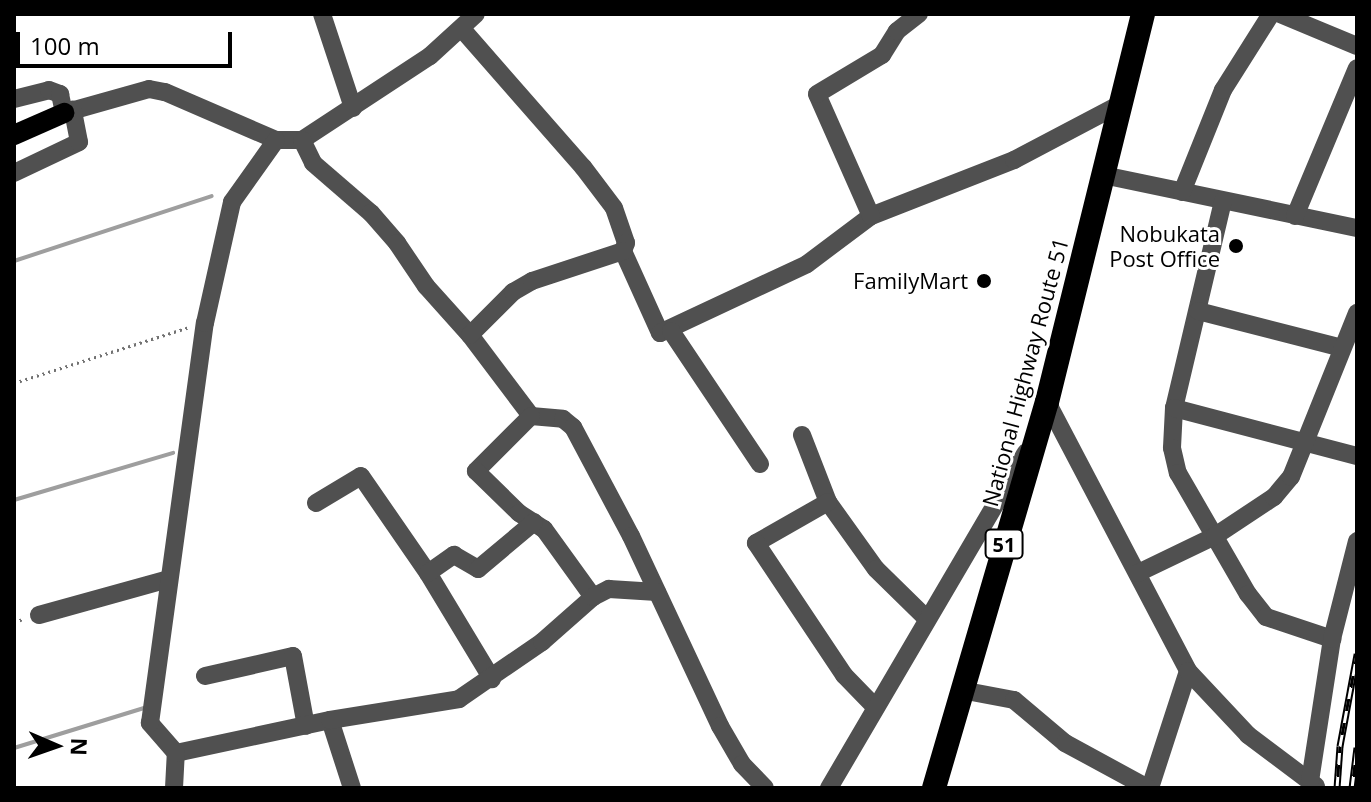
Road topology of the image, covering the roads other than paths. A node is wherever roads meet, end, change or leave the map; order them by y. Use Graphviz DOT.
graph roads {
  1 [pos="322,14"];
  2 [pos="476,14"];
  3 [pos="919,14"];
  4 [pos="1143,14"];
  5 [pos="1271,14"];
  6 [pos="1280,14"];
  7 [pos="462,29"];
  8 [pos="1357,46"];
  9 [pos="1357,68"];
  10 [pos="14,99"];
  11 [pos="1122,103"];
  12 [pos="353,108"];
  13 [pos="69,111"];
  14 [pos="14,120"];
  15 [pos="14,135"];
  16 [pos="276,140"];
  17 [pos="302,140"];
  18 [pos="14,173"];
  19 [pos="1103,175"];
  20 [pos="1182,192"];
  21 [pos="1223,201"];
  22 [pos="871,216"];
  23 [pos="1295,216"];
  24 [pos="1357,228"];
  25 [pos="623,251"];
  26 [pos="1198,311"];
  27 [pos="1357,313"];
  28 [pos="671,331"];
  29 [pos="470,335"];
  30 [pos="1342,348"];
  31 [pos="1047,402"];
  32 [pos="1174,408"];
  33 [pos="531,416"];
  34 [pos="1039,431"];
  35 [pos="802,435"];
  36 [pos="1307,441"];
  37 [pos="1357,456"];
  38 [pos="760,464"];
  39 [pos="828,502"];
  40 [pos="316,503"];
  41 [pos="534,522"];
  42 [pos="1215,536"];
  43 [pos="1357,541"];
  44 [pos="428,573"];
  45 [pos="1138,573"];
  46 [pos="169,579"];
  47 [pos="657,592"];
  48 [pos="593,597"];
  49 [pos="39,615"];
  50 [pos="926,618"];
  51 [pos="1332,639"];
  52 [pos="1188,671"];
  53 [pos="205,676"];
  54 [pos="492,679"];
  55 [pos="961,690"];
  56 [pos="875,707"];
  57 [pos="330,720"];
  58 [pos="306,726"];
  59 [pos="176,753"];
  60 [pos="1314,784"];
  61 [pos="174,788"];
  62 [pos="352,788"];
  63 [pos="765,788"];
  64 [pos="829,788"];
  65 [pos="934,788"];
  66 [pos="1149,788"];
  1 -- 12 [label="street"];
  2 -- 7 [label="street"];
  3 -- 22 [label="street"];
  4 -- 11 [label="highway, National Highway Route 51 / 51"];
  5 -- 20 [label="street"];
  6 -- 8 [label="street"];
  7 -- 12 [label="street"];
  7 -- 25 [label="street"];
  9 -- 23 [label="street"];
  10 -- 13 [label="street"];
  11 -- 19 [label="highway, National Highway Route 51 / 51"];
  11 -- 22 [label="street"];
  12 -- 17 [label="street"];
  13 -- 14 [label="main road"];
  13 -- 15 [label="main road"];
  13 -- 16 [label="street"];
  13 -- 18 [label="street"];
  16 -- 17 [label="street"];
  16 -- 46 [label="street"];
  17 -- 29 [label="street"];
  19 -- 20 [label="street"];
  19 -- 31 [label="highway, National Highway Route 51 / 51"];
  20 -- 21 [label="street"];
  21 -- 23 [label="street"];
  21 -- 26 [label="street"];
  22 -- 28 [label="street"];
  23 -- 24 [label="street"];
  25 -- 28 [label="street"];
  25 -- 29 [label="street"];
  26 -- 30 [label="street"];
  26 -- 32 [label="street"];
  27 -- 30 [label="street"];
  28 -- 38 [label="street"];
  29 -- 33 [label="street"];
  30 -- 36 [label="street"];
  31 -- 34 [label="highway, National Highway Route 51 / 51"];
  31 -- 45 [label="street"];
  32 -- 36 [label="street"];
  32 -- 42 [label="street"];
  33 -- 41 [label="street"];
  33 -- 47 [label="street"];
  34 -- 50 [label="street"];
  34 -- 55 [label="highway, National Highway Route 51 / 51"];
  35 -- 39 [label="street"];
  36 -- 37 [label="street"];
  36 -- 42 [label="street"];
  39 -- 50 [label="street"];
  39 -- 56 [label="street"];
  40 -- 44 [label="street"];
  41 -- 44 [label="street"];
  41 -- 48 [label="street"];
  42 -- 45 [label="street"];
  42 -- 51 [label="street"];
  43 -- 51 [label="street"];
  44 -- 54 [label="street"];
  45 -- 52 [label="street"];
  46 -- 49 [label="street"];
  46 -- 59 [label="street"];
  47 -- 48 [label="street"];
  47 -- 63 [label="street"];
  48 -- 54 [label="street"];
  50 -- 56 [label="street"];
  51 -- 60 [label="street"];
  52 -- 60 [label="street"];
  52 -- 66 [label="street"];
  53 -- 58 [label="street"];
  54 -- 57 [label="street"];
  55 -- 65 [label="highway, National Highway Route 51 / 51"];
  55 -- 66 [label="street"];
  56 -- 64 [label="street"];
  57 -- 58 [label="street"];
  57 -- 62 [label="street"];
  58 -- 59 [label="street"];
  59 -- 61 [label="street"];
}
